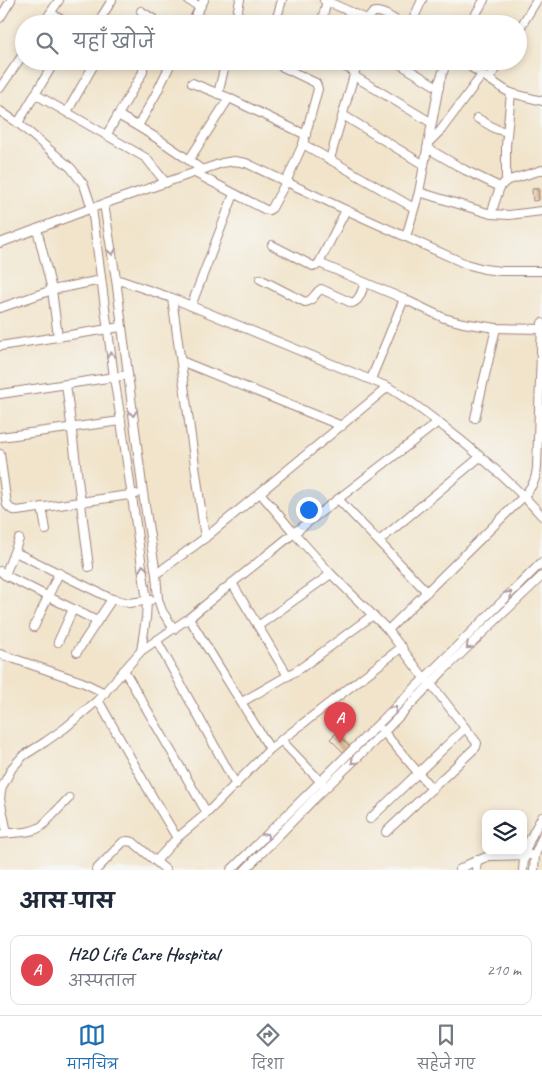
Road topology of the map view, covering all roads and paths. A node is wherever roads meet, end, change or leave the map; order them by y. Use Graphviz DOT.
graph roads {
  1 [pos="11,0"];
  2 [pos="60,0"];
  3 [pos="112,0"];
  4 [pos="188,0"];
  5 [pos="240,0"];
  6 [pos="282,0"];
  7 [pos="422,0"];
  8 [pos="484,0"];
  9 [pos="537,0"];
  10 [pos="326,1"];
  11 [pos="202,4"];
  12 [pos="141,11"];
  13 [pos="51,13"];
  14 [pos="54,15"];
  15 [pos="103,15"];
  16 [pos="147,15"];
  17 [pos="196,15"];
  18 [pos="237,15"];
  19 [pos="278,15"];
  20 [pos="322,15"];
  21 [pos="354,15"];
  22 [pos="371,15"];
  23 [pos="387,15"];
  24 [pos="415,15"];
  25 [pos="475,15"];
  26 [pos="527,16"];
  27 [pos="0,18"];
  28 [pos="15,66"];
  29 [pos="50,70"];
  30 [pos="91,70"];
  31 [pos="144,70"];
  32 [pos="168,70"];
  33 [pos="224,70"];
  34 [pos="289,70"];
  35 [pos="347,70"];
  36 [pos="356,70"];
  37 [pos="410,70"];
  38 [pos="443,70"];
  39 [pos="475,70"];
  40 [pos="492,70"];
  41 [pos="355,74"];
  42 [pos="485,77"];
  43 [pos="192,84"];
  44 [pos="0,88"];
  45 [pos="439,88"];
  46 [pos="511,93"];
  47 [pos="35,94"];
  48 [pos="218,94"];
  49 [pos="229,98"];
  50 [pos="542,100"];
  51 [pos="0,110"];
  52 [pos="67,112"];
  53 [pos="118,115"];
  54 [pos="343,115"];
  55 [pos="477,118"];
  56 [pos="18,122"];
  57 [pos="432,123"];
  58 [pos="138,126"];
  59 [pos="507,132"];
  60 [pos="107,134"];
  61 [pos="306,135"];
  62 [pos="303,144"];
  63 [pos="428,146"];
  64 [pos="330,159"];
  65 [pos="188,160"];
  66 [pos="424,165"];
  67 [pos="542,170"];
  68 [pos="198,172"];
  69 [pos="506,181"];
  70 [pos="286,182"];
  71 [pos="166,183"];
  72 [pos="500,187"];
  73 [pos="419,192"];
  74 [pos="234,194"];
  75 [pos="104,204"];
  76 [pos="92,208"];
  77 [pos="414,208"];
  78 [pos="346,210"];
  79 [pos="542,211"];
  80 [pos="490,214"];
  81 [pos="37,229"];
  82 [pos="406,237"];
  83 [pos="0,243"];
  84 [pos="272,245"];
  85 [pos="319,263"];
  86 [pos="542,271"];
  87 [pos="116,279"];
  88 [pos="260,279"];
  89 [pos="101,280"];
  90 [pos="365,283"];
  91 [pos="52,290"];
  92 [pos="172,298"];
  93 [pos="404,299"];
  94 [pos="191,306"];
  95 [pos="0,308"];
  96 [pos="542,323"];
  97 [pos="121,327"];
  98 [pos="496,328"];
  99 [pos="542,329"];
  100 [pos="108,330"];
  101 [pos="58,337"];
  102 [pos="0,346"];
  103 [pos="181,362"];
  104 [pos="128,375"];
  105 [pos="114,377"];
  106 [pos="371,379"];
  107 [pos="66,384"];
  108 [pos="388,387"];
  109 [pos="0,394"];
  110 [pos="475,418"];
  111 [pos="121,421"];
  112 [pos="438,422"];
  113 [pos="342,426"];
  114 [pos="71,428"];
  115 [pos="0,437"];
  116 [pos="0,454"];
  117 [pos="480,457"];
  118 [pos="540,467"];
  119 [pos="143,493"];
  120 [pos="131,494"];
  121 [pos="260,494"];
  122 [pos="524,496"];
  123 [pos="338,499"];
  124 [pos="81,502"];
  125 [pos="42,507"];
  126 [pos="542,516"];
  127 [pos="46,530"];
  128 [pos="294,533"];
  129 [pos="205,538"];
  130 [pos="20,539"];
  131 [pos="379,541"];
  132 [pos="14,552"];
  133 [pos="542,562"];
  134 [pos="89,567"];
  135 [pos="3,573"];
  136 [pos="59,573"];
  137 [pos="156,574"];
  138 [pos="331,574"];
  139 [pos="542,576"];
  140 [pos="232,583"];
  141 [pos="427,592"];
  142 [pos="48,596"];
  143 [pos="112,599"];
  144 [pos="158,599"];
  145 [pos="147,601"];
  146 [pos="73,609"];
  147 [pos="373,615"];
  148 [pos="189,618"];
  149 [pos="97,621"];
  150 [pos="258,626"];
  151 [pos="34,627"];
  152 [pos="174,629"];
  153 [pos="388,630"];
  154 [pos="157,640"];
  155 [pos="58,642"];
  156 [pos="402,647"];
  157 [pos="141,651"];
  158 [pos="77,652"];
  159 [pos="0,654"];
  160 [pos="124,670"];
  161 [pos="288,676"];
  162 [pos="424,678"];
  163 [pos="430,684"];
  164 [pos="105,693"];
  165 [pos="98,700"];
  166 [pos="242,702"];
  167 [pos="377,725"];
  168 [pos="465,728"];
  169 [pos="384,732"];
  170 [pos="281,740"];
  171 [pos="270,748"];
  172 [pos="418,772"];
  173 [pos="324,784"];
  174 [pos="236,785"];
  175 [pos="432,789"];
  176 [pos="69,798"];
  177 [pos="207,813"];
  178 [pos="542,817"];
  179 [pos="370,819"];
  180 [pos="386,832"];
  181 [pos="4,833"];
  182 [pos="177,838"];
  183 [pos="542,838"];
  184 [pos="535,855"];
  185 [pos="524,856"];
  186 [pos="477,860"];
  187 [pos="156,861"];
  188 [pos="537,869"];
  189 [pos="96,870"];
  190 [pos="166,870"];
  191 [pos="231,870"];
  192 [pos="245,870"];
  193 [pos="459,870"];
  194 [pos="476,870"];
  195 [pos="523,870"];
  1 -- 27 [label="street"];
  2 -- 13 [label="street"];
  3 -- 15 [label="street"];
  4 -- 11 [label="street"];
  5 -- 18 [label="street"];
  6 -- 19 [label="street"];
  7 -- 24 [label="street"];
  8 -- 25 [label="street"];
  9 -- 26 [label="street"];
  10 -- 20 [label="street"];
  10 -- 21 [label="street"];
  11 -- 17 [label="street"];
  12 -- 16 [label="street"];
  13 -- 14 [label="street"];
  22 -- 23 [label="street"];
  28 -- 44 [label="street"];
  29 -- 47 [label="street"];
  30 -- 52 [label="street"];
  31 -- 53 [label="street"];
  32 -- 58 [label="street"];
  33 -- 48 [label="street"];
  34 -- 61 [label="street"];
  35 -- 41 [label="street"];
  36 -- 41 [label="street"];
  37 -- 45 [label="street"];
  38 -- 45 [label="street"];
  39 -- 42 [label="street"];
  40 -- 42 [label="street"];
  41 -- 54 [label="street"];
  41 -- 57 [label="street"];
  42 -- 46 [label="street"];
  42 -- 63 [label="street"];
  43 -- 48 [label="street"];
  45 -- 57 [label="street"];
  46 -- 50 [label="street"];
  46 -- 59 [label="street"];
  47 -- 52 [label="street"];
  47 -- 56 [label="street"];
  48 -- 49 [label="street"];
  49 -- 61 [label="street"];
  49 -- 65 [label="street"];
  51 -- 56 [label="street"];
  52 -- 60 [label="street"];
  53 -- 58 [label="street"];
  53 -- 60 [label="street"];
  54 -- 64 [label="street"];
  54 -- 66 [label="street"];
  55 -- 59 [label="street"];
  56 -- 76 [label="street"];
  57 -- 63 [label="street"];
  58 -- 65 [label="street"];
  59 -- 69 [label="street"];
  60 -- 71 [label="street"];
  61 -- 62 [label="street"];
  62 -- 64 [label="street"];
  62 -- 70 [label="street"];
  63 -- 66 [label="street"];
  63 -- 72 [label="street"];
  64 -- 77 [label="street"];
  65 -- 68 [label="street"];
  66 -- 73 [label="street"];
  67 -- 69 [label="street"];
  68 -- 70 [label="street"];
  68 -- 71 [label="street"];
  68 -- 74 [label="street"];
  69 -- 72 [label="street"];
  70 -- 74 [label="street"];
  70 -- 78 [label="street"];
  71 -- 75 [label="street"];
  72 -- 80 [label="street"];
  73 -- 77 [label="street"];
  73 -- 80 [label="street"];
  74 -- 94 [label="street"];
  75 -- 76 [label="street"];
  75 -- 87 [label="street, one-way"];
  76 -- 81 [label="street"];
  76 -- 89 [label="street"];
  77 -- 82 [label="street"];
  78 -- 82 [label="street"];
  78 -- 85 [label="street"];
  79 -- 80 [label="street"];
  81 -- 83 [label="street"];
  81 -- 91 [label="street"];
  82 -- 86 [label="street"];
  84 -- 85 [label="street"];
  85 -- 90 [label="street"];
  87 -- 92 [label="street"];
  87 -- 97 [label="street"];
  88 -- 90 [label="street"];
  89 -- 91 [label="street"];
  89 -- 100 [label="street"];
  90 -- 93 [label="street"];
  91 -- 95 [label="street"];
  91 -- 101 [label="street"];
  92 -- 94 [label="street"];
  92 -- 103 [label="street"];
  93 -- 98 [label="street"];
  93 -- 106 [label="street"];
  94 -- 106 [label="street"];
  96 -- 99 [label="street"];
  97 -- 100 [label="street"];
  97 -- 104 [label="street"];
  98 -- 99 [label="street"];
  98 -- 110 [label="street"];
  99 -- 118 [label="street"];
  100 -- 101 [label="street"];
  105 -- 100 [label="street, one-way"];
  101 -- 102 [label="street"];
  103 -- 113 [label="street"];
  103 -- 129 [label="street"];
  104 -- 105 [label="street"];
  104 -- 119 [label="street, one-way"];
  105 -- 107 [label="street"];
  105 -- 111 [label="street"];
  106 -- 108 [label="street"];
  107 -- 109 [label="street"];
  107 -- 114 [label="street"];
  108 -- 112 [label="street"];
  108 -- 113 [label="street"];
  111 -- 114 [label="street"];
  111 -- 120 [label="street"];
  112 -- 117 [label="street"];
  112 -- 123 [label="street"];
  113 -- 121 [label="street"];
  114 -- 115 [label="street"];
  114 -- 124 [label="street"];
  116 -- 125 [label="street"];
  117 -- 122 [label="street"];
  117 -- 131 [label="street"];
  118 -- 122 [label="street"];
  119 -- 120 [label="street"];
  119 -- 137 [label="street"];
  120 -- 124 [label="street"];
  145 -- 120 [label="street, one-way"];
  121 -- 128 [label="street"];
  121 -- 129 [label="street"];
  122 -- 126 [label="street"];
  122 -- 141 [label="street"];
  123 -- 128 [label="street"];
  123 -- 131 [label="street"];
  124 -- 125 [label="street"];
  124 -- 134 [label="street"];
  125 -- 127 [label="street"];
  128 -- 138 [label="street"];
  128 -- 140 [label="street"];
  129 -- 137 [label="street"];
  130 -- 132 [label="street"];
  131 -- 141 [label="street"];
  132 -- 135 [label="street"];
  132 -- 136 [label="street"];
  162 -- 133 [label="street, one-way"];
  135 -- 142 [label="street"];
  136 -- 142 [label="street"];
  136 -- 143 [label="street"];
  137 -- 144 [label="street"];
  138 -- 147 [label="street"];
  138 -- 150 [label="street"];
  139 -- 163 [label="street, one-way"];
  140 -- 148 [label="street"];
  140 -- 150 [label="street"];
  141 -- 153 [label="street"];
  142 -- 146 [label="street"];
  142 -- 151 [label="street"];
  143 -- 145 [label="street"];
  143 -- 149 [label="street"];
  144 -- 145 [label="street"];
  144 -- 152 [label="street"];
  145 -- 157 [label="street"];
  146 -- 149 [label="street"];
  146 -- 155 [label="street"];
  147 -- 153 [label="street"];
  147 -- 161 [label="street"];
  148 -- 152 [label="street"];
  148 -- 166 [label="street"];
  149 -- 158 [label="street"];
  150 -- 161 [label="street"];
  152 -- 154 [label="street"];
  153 -- 156 [label="street"];
  154 -- 157 [label="street"];
  154 -- 174 [label="street"];
  156 -- 162 [label="street"];
  156 -- 170 [label="street"];
  157 -- 160 [label="street"];
  159 -- 164 [label="street"];
  160 -- 164 [label="street"];
  160 -- 177 [label="street"];
  161 -- 166 [label="street"];
  162 -- 163 [label="street"];
  167 -- 162 [label="street, one-way"];
  163 -- 168 [label="street"];
  163 -- 169 [label="street"];
  164 -- 165 [label="street"];
  165 -- 181 [label="street"];
  165 -- 182 [label="street"];
  166 -- 171 [label="street"];
  167 -- 169 [label="street"];
  167 -- 173 [label="street"];
  168 -- 172 [label="street"];
  168 -- 175 [label="street"];
  169 -- 172 [label="street"];
  169 -- 173 [label="street, one-way"];
  170 -- 171 [label="street"];
  170 -- 173 [label="street"];
  171 -- 174 [label="street"];
  172 -- 175 [label="street"];
  172 -- 179 [label="street"];
  191 -- 173 [label="street, one-way"];
  173 -- 192 [label="street"];
  174 -- 177 [label="street"];
  175 -- 180 [label="street"];
  176 -- 181 [label="street"];
  177 -- 182 [label="street"];
  178 -- 185 [label="street"];
  182 -- 187 [label="street"];
  183 -- 184 [label="street"];
  184 -- 185 [label="street"];
  184 -- 188 [label="street"];
  185 -- 186 [label="street"];
  185 -- 195 [label="street"];
  186 -- 193 [label="street"];
  186 -- 194 [label="street"];
  187 -- 189 [label="street"];
  187 -- 190 [label="street"];
  188 -- 195 [label="street"];
}
